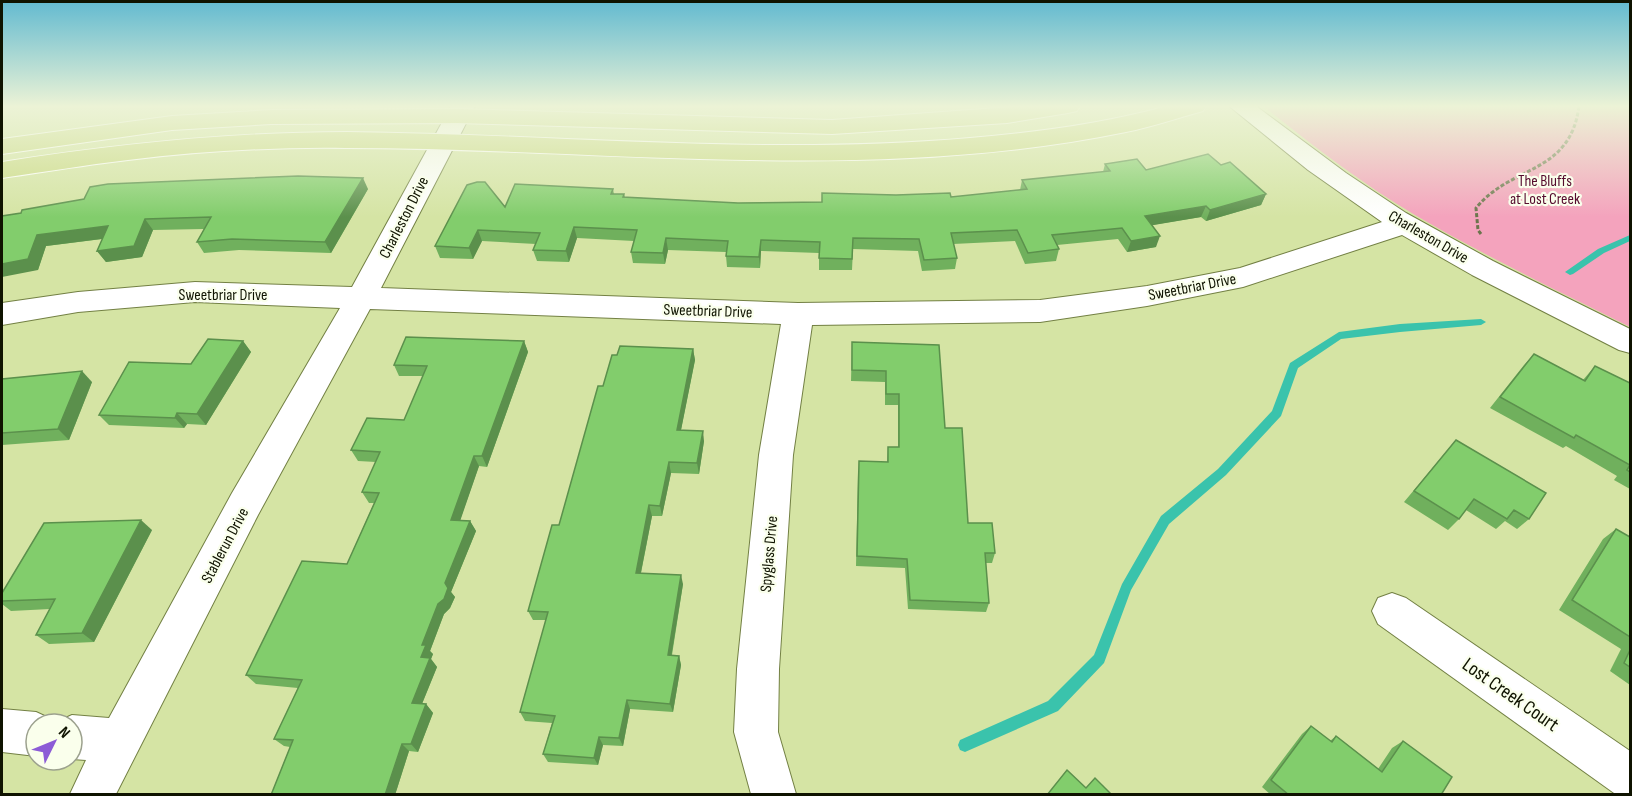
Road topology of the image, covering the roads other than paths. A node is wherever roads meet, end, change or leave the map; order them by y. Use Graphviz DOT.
graph roads {
  1 [pos="30,143"];
  2 [pos="283,143"];
  3 [pos="441,143"];
  4 [pos="446,143"];
  5 [pos="1007,143"];
  6 [pos="1289,143"];
  7 [pos="2,147"];
  8 [pos="2,170"];
  9 [pos="1406,224"];
  10 [pos="362,298"];
  11 [pos="2,314"];
  12 [pos="798,314"];
  13 [pos="1630,342"];
  14 [pos="1392,611"];
  15 [pos="2,732"];
  16 [pos="24,733"];
  17 [pos="84,738"];
  18 [pos="119,740"];
  19 [pos="1630,777"];
  20 [pos="92,795"];
  21 [pos="773,795"];
  1 -- 7 [label="main road"];
  2 -- 8 [label="main road"];
  3 -- 10 [label="street, Charleston Drive"];
  4 -- 5 [label="main road"];
  6 -- 9 [label="street, Charleston Drive"];
  9 -- 12 [label="street, Sweetbriar Drive"];
  9 -- 13 [label="street, Charleston Drive"];
  10 -- 11 [label="street, Sweetbriar Drive"];
  10 -- 12 [label="street, Sweetbriar Drive"];
  10 -- 18 [label="street, Stablerun Drive"];
  12 -- 21 [label="street, Spyglass Drive"];
  14 -- 19 [label="street, Lost Creek Court"];
  15 -- 16 [label="street"];
  17 -- 18 [label="street"];
  18 -- 20 [label="street, Stablerun Drive"];
}
